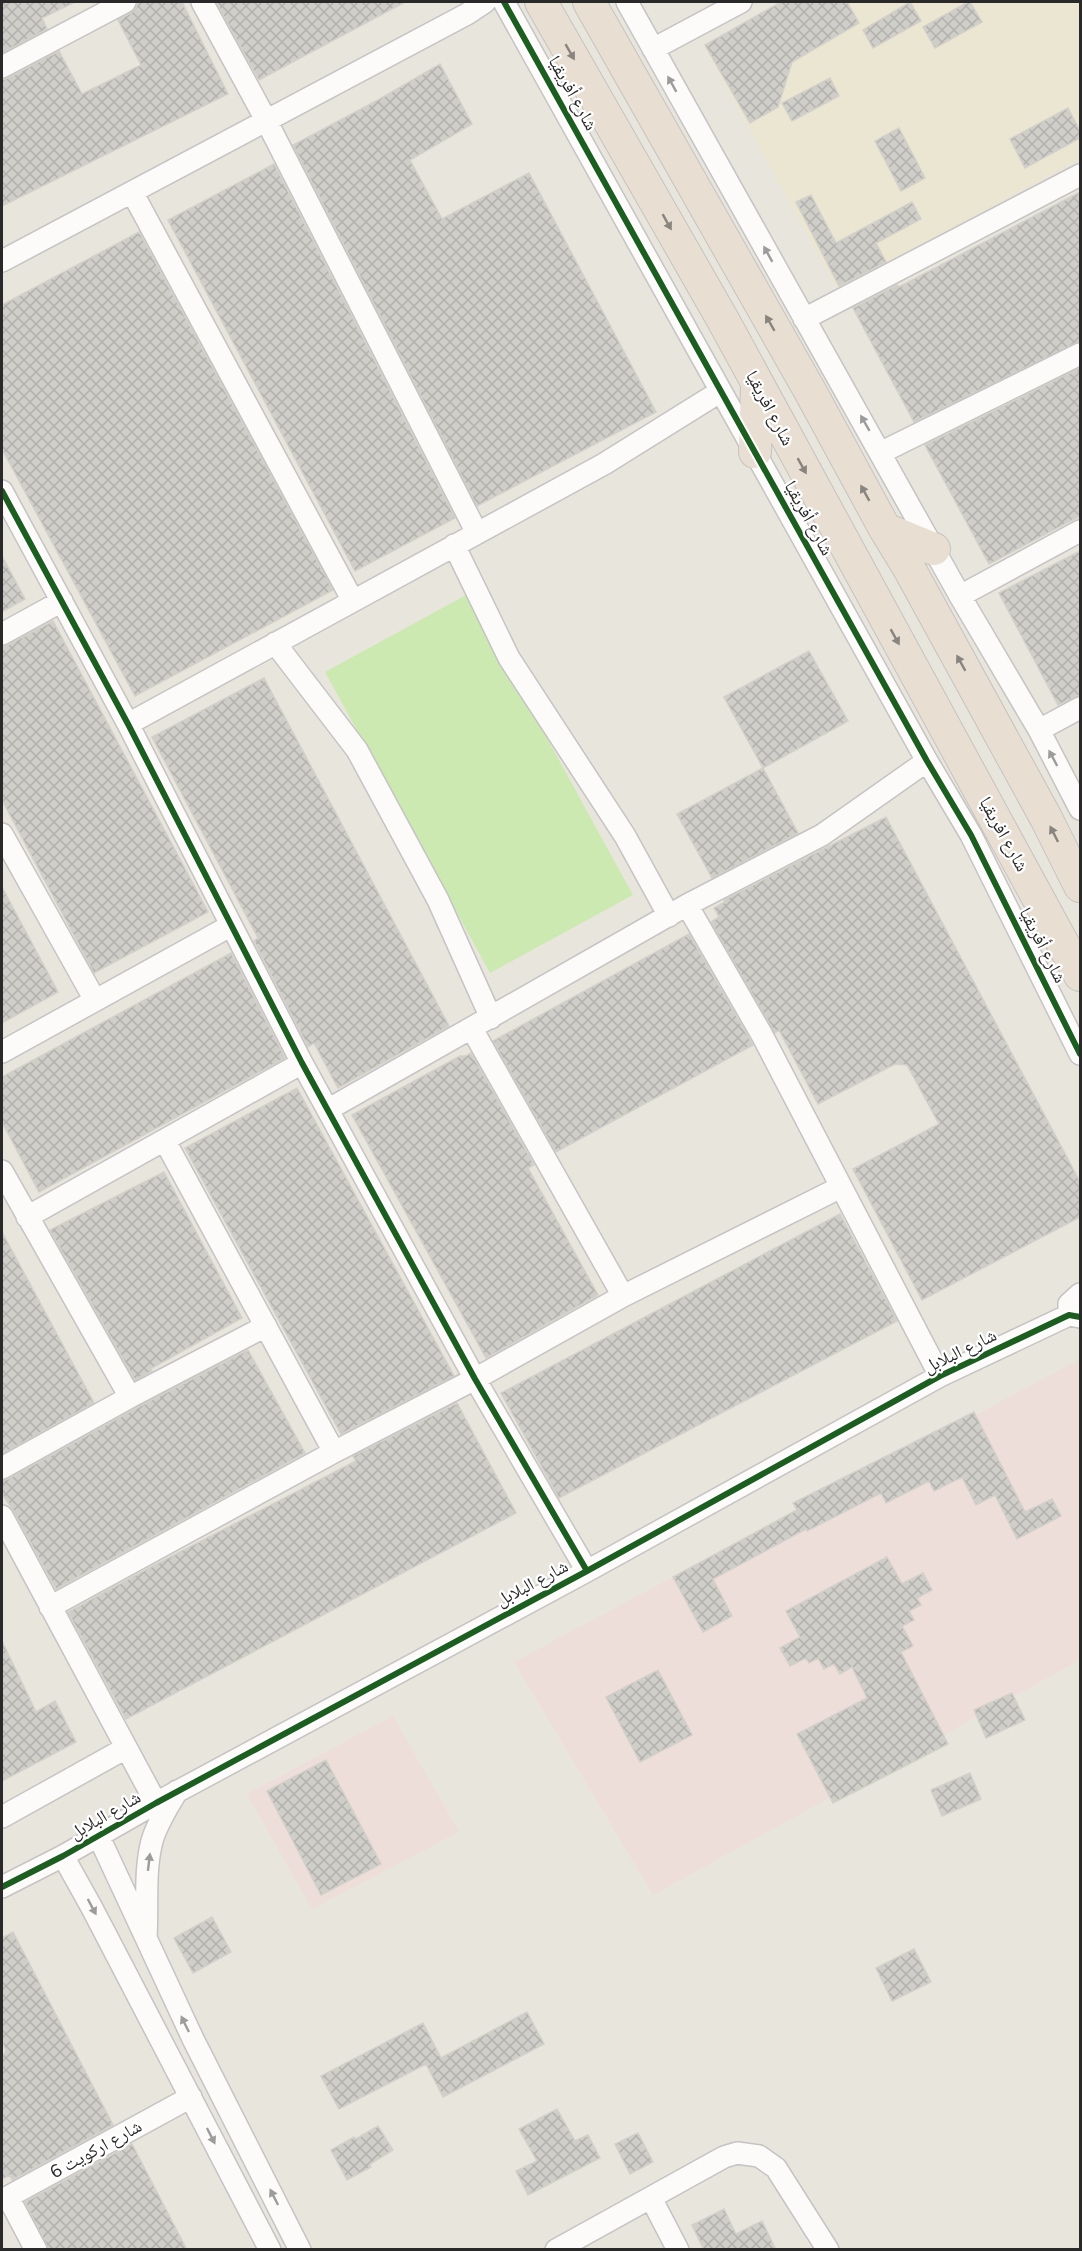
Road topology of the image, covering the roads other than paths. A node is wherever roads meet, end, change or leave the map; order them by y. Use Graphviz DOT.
graph roads {
  1 [pos="125,2"];
  2 [pos="202,2"];
  3 [pos="485,2"];
  4 [pos="504,2"];
  5 [pos="541,2"];
  6 [pos="589,2"];
  7 [pos="627,2"];
  8 [pos="741,2"];
  9 [pos="653,49"];
  10 [pos="2,67"];
  11 [pos="266,120"];
  12 [pos="1080,175"];
  13 [pos="132,192"];
  14 [pos="2,261"];
  15 [pos="804,319"];
  16 [pos="1080,354"];
  17 [pos="757,384"];
  18 [pos="721,391"];
  19 [pos="755,452"];
  20 [pos="882,452"];
  21 [pos="2,491"];
  22 [pos="885,529"];
  23 [pos="1080,531"];
  24 [pos="477,533"];
  25 [pos="454,545"];
  26 [pos="934,549"];
  27 [pos="960,596"];
  28 [pos="62,601"];
  29 [pos="353,601"];
  30 [pos="2,634"];
  31 [pos="275,643"];
  32 [pos="1080,708"];
  33 [pos="128,724"];
  34 [pos="1039,730"];
  35 [pos="927,760"];
  36 [pos="1080,810"];
  37 [pos="2,834"];
  38 [pos="1080,886"];
  39 [pos="678,910"];
  40 [pos="230,926"];
  41 [pos="1080,975"];
  42 [pos="95,1000"];
  43 [pos="491,1018"];
  44 [pos="472,1029"];
  45 [pos="2,1052"];
  46 [pos="1080,1054"];
  47 [pos="303,1063"];
  48 [pos="329,1109"];
  49 [pos="165,1141"];
  50 [pos="2,1171"];
  51 [pos="841,1187"];
  52 [pos="27,1217"];
  53 [pos="1080,1294"];
  54 [pos="623,1296"];
  55 [pos="1075,1316"];
  56 [pos="267,1326"];
  57 [pos="940,1376"];
  58 [pos="475,1379"];
  59 [pos="130,1397"];
  60 [pos="334,1452"];
  61 [pos="2,1468"];
  62 [pos="2,1516"];
  63 [pos="587,1571"];
  64 [pos="50,1607"];
  65 [pos="126,1748"];
  66 [pos="177,1791"];
  67 [pos="156,1803"];
  68 [pos="2,1817"];
  69 [pos="99,1837"];
  70 [pos="63,1856"];
  71 [pos="2,1887"];
  72 [pos="146,1942"];
  73 [pos="191,2097"];
  74 [pos="5,2198"];
  75 [pos="651,2198"];
  76 [pos="36,2250"];
  77 [pos="270,2250"];
  78 [pos="300,2250"];
  79 [pos="556,2250"];
  80 [pos="678,2250"];
  81 [pos="828,2250"];
  1 -- 10 [label="street"];
  2 -- 11 [label="street"];
  3 -- 11 [label="street"];
  4 -- 18 [label="street, شارع أفريقيا"];
  5 -- 17 [label="highway, شارع افريقيا, one-way"];
  22 -- 6 [label="highway, one-way"];
  7 -- 9 [label="street"];
  8 -- 9 [label="street"];
  15 -- 9 [label="street, one-way"];
  11 -- 13 [label="street"];
  11 -- 24 [label="street"];
  12 -- 15 [label="street"];
  13 -- 14 [label="street"];
  13 -- 29 [label="street"];
  20 -- 15 [label="street, one-way"];
  16 -- 20 [label="street"];
  17 -- 19 [label="highway"];
  17 -- 41 [label="highway, شارع افريقيا, one-way"];
  18 -- 19 [label="street, شارع أفريقيا"];
  18 -- 24 [label="street"];
  19 -- 35 [label="street, شارع أفريقيا"];
  20 -- 26 [label="street"];
  21 -- 28 [label="street"];
  22 -- 26 [label="highway"];
  38 -- 22 [label="highway, one-way"];
  23 -- 27 [label="street"];
  24 -- 25 [label="street"];
  25 -- 29 [label="street"];
  25 -- 39 [label="street"];
  26 -- 27 [label="street"];
  27 -- 34 [label="street"];
  28 -- 30 [label="street"];
  28 -- 33 [label="street"];
  29 -- 31 [label="street"];
  31 -- 33 [label="street"];
  31 -- 43 [label="street"];
  32 -- 34 [label="street"];
  33 -- 40 [label="street"];
  36 -- 34 [label="street, one-way"];
  35 -- 39 [label="street"];
  35 -- 46 [label="street, شارع أفريقيا"];
  37 -- 42 [label="street"];
  39 -- 43 [label="street"];
  39 -- 51 [label="street"];
  40 -- 42 [label="street"];
  40 -- 47 [label="street"];
  42 -- 45 [label="street"];
  43 -- 44 [label="street"];
  44 -- 48 [label="street"];
  44 -- 54 [label="street"];
  47 -- 48 [label="street"];
  47 -- 49 [label="street"];
  48 -- 58 [label="street"];
  49 -- 52 [label="street"];
  49 -- 56 [label="street"];
  50 -- 52 [label="street"];
  51 -- 54 [label="street"];
  51 -- 57 [label="street"];
  52 -- 59 [label="street"];
  53 -- 55 [label="street, شارع البلابل"];
  54 -- 58 [label="street"];
  55 -- 57 [label="street, شارع البلابل"];
  56 -- 59 [label="street"];
  56 -- 60 [label="street"];
  57 -- 63 [label="street, شارع البلابل"];
  58 -- 60 [label="street"];
  58 -- 63 [label="street"];
  59 -- 61 [label="street"];
  60 -- 64 [label="street"];
  62 -- 64 [label="street"];
  63 -- 66 [label="street, شارع البلابل"];
  64 -- 65 [label="street"];
  65 -- 67 [label="street"];
  65 -- 68 [label="street"];
  66 -- 67 [label="street, شارع البلابل"];
  72 -- 66 [label="street, one-way"];
  67 -- 69 [label="street, شارع البلابل"];
  69 -- 70 [label="street, شارع البلابل"];
  69 -- 72 [label="street"];
  70 -- 71 [label="street, شارع البلابل"];
  70 -- 73 [label="street, one-way"];
  78 -- 72 [label="street, one-way"];
  73 -- 74 [label="street, شارع اركويت 6"];
  73 -- 77 [label="street, one-way"];
  74 -- 76 [label="street"];
  75 -- 79 [label="street"];
  75 -- 80 [label="street"];
  75 -- 81 [label="street"];
}
